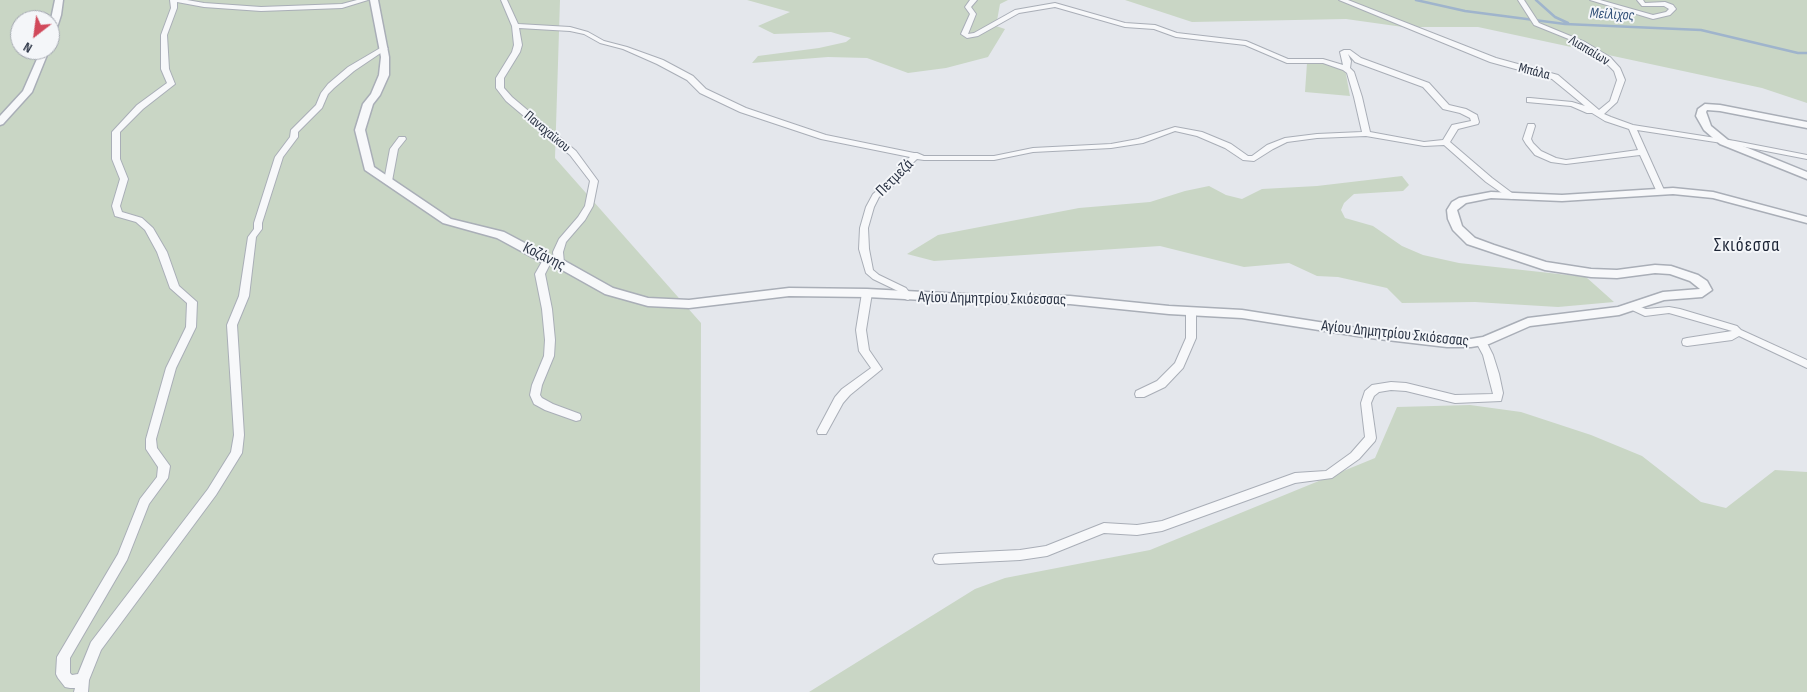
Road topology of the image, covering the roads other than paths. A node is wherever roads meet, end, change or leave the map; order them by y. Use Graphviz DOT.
graph roads {
  1 [pos="174,0"];
  2 [pos="365,0"];
  3 [pos="374,0"];
  4 [pos="506,0"];
  5 [pos="974,0"];
  6 [pos="1342,0"];
  7 [pos="1521,0"];
  8 [pos="1593,0"];
  9 [pos="1640,0"];
  10 [pos="515,26"];
  11 [pos="384,48"];
  12 [pos="41,60"];
  13 [pos="1346,68"];
  14 [pos="1530,100"];
  15 [pos="1597,113"];
  16 [pos="0,122"];
  17 [pos="1807,125"];
  18 [pos="1531,126"];
  19 [pos="1632,127"];
  20 [pos="1366,134"];
  21 [pos="402,139"];
  22 [pos="1720,140"];
  23 [pos="1446,142"];
  24 [pos="1644,152"];
  25 [pos="917,155"];
  26 [pos="1807,157"];
  27 [pos="1807,176"];
  28 [pos="388,181"];
  29 [pos="1660,190"];
  30 [pos="1512,196"];
  31 [pos="1807,220"];
  32 [pos="547,260"];
  33 [pos="559,263"];
  34 [pos="867,293"];
  35 [pos="908,296"];
  36 [pos="1633,307"];
  37 [pos="1191,311"];
  38 [pos="1738,332"];
  39 [pos="1480,342"];
  40 [pos="1687,342"];
  41 [pos="1807,364"];
  42 [pos="1140,394"];
  43 [pos="576,417"];
  44 [pos="822,431"];
  45 [pos="939,559"];
  46 [pos="82,680"];
  47 [pos="81,692"];
  1 -- 2 [label="street"];
  1 -- 46 [label="street"];
  3 -- 11 [label="street, Κοζάνης"];
  4 -- 10 [label="street, Παναχαϊκου"];
  5 -- 13 [label="street"];
  6 -- 15 [label="street, Μπάλα"];
  7 -- 15 [label="street, Λιαπαίων"];
  8 -- 9 [label="street"];
  10 -- 25 [label="street"];
  10 -- 33 [label="street, Παναχαϊκου"];
  11 -- 28 [label="street, Κοζάνης"];
  11 -- 46 [label="street"];
  12 -- 16 [label="street"];
  13 -- 20 [label="street"];
  13 -- 23 [label="street"];
  14 -- 15 [label="street"];
  15 -- 19 [label="street, Μπάλα"];
  17 -- 22 [label="street"];
  18 -- 24 [label="street"];
  19 -- 22 [label="street, Μπάλα"];
  19 -- 24 [label="street"];
  20 -- 23 [label="street"];
  20 -- 25 [label="street"];
  21 -- 28 [label="street"];
  22 -- 26 [label="street, Μπάλα"];
  22 -- 27 [label="street"];
  23 -- 30 [label="street"];
  24 -- 29 [label="street"];
  25 -- 35 [label="street, Πετμεζά"];
  28 -- 32 [label="street, Κοζάνης"];
  29 -- 30 [label="street, Αγίου Δημητρίου Σκιόεσσας"];
  29 -- 31 [label="street, Αγίου Δημητρίου Σκιόεσσας"];
  30 -- 36 [label="street, Αγίου Δημητρίου Σκιόεσσας"];
  32 -- 33 [label="street, Κοζάνης"];
  32 -- 43 [label="street"];
  33 -- 34 [label="street, Κοζάνης"];
  34 -- 35 [label="street, Κοζάνης"];
  34 -- 44 [label="street"];
  35 -- 37 [label="street, Αγίου Δημητρίου Σκιόεσσας"];
  36 -- 38 [label="street"];
  36 -- 39 [label="street, Αγίου Δημητρίου Σκιόεσσας"];
  37 -- 39 [label="street, Αγίου Δημητρίου Σκιόεσσας"];
  37 -- 42 [label="street"];
  38 -- 40 [label="street"];
  38 -- 41 [label="street"];
  39 -- 45 [label="street"];
  46 -- 47 [label="street"];
}
